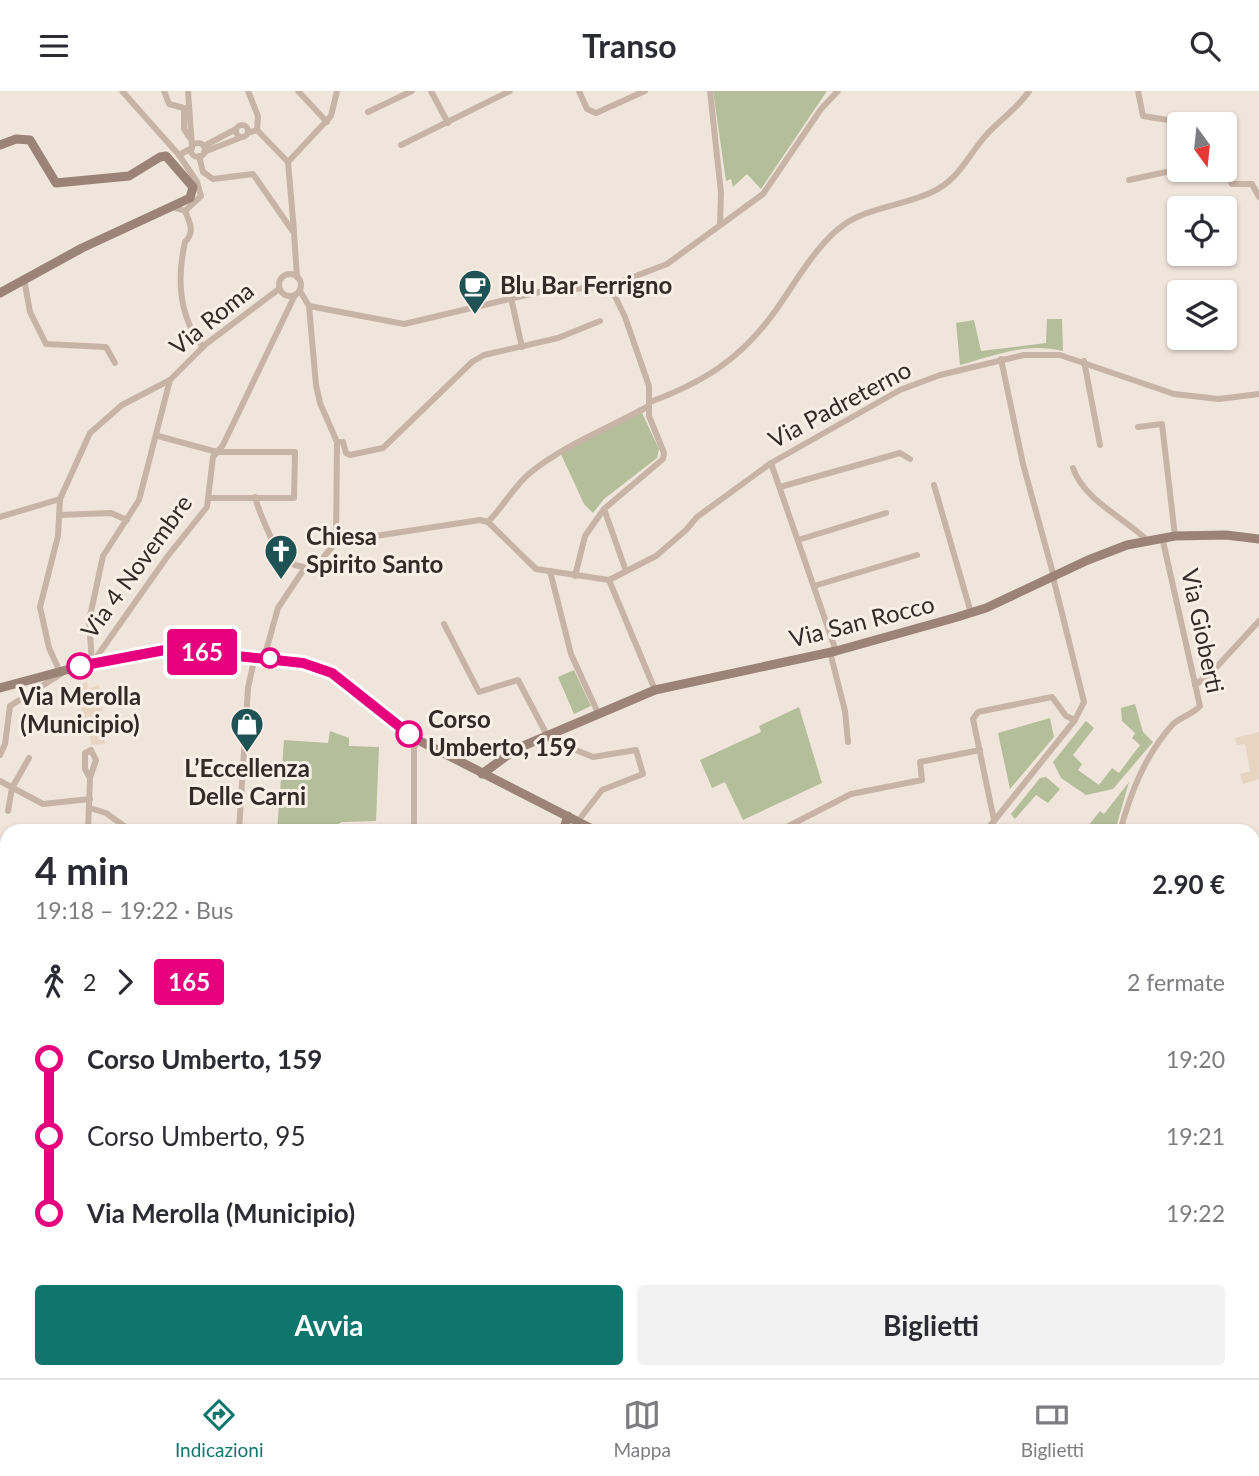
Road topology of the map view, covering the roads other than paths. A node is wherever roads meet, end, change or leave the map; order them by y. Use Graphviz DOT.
graph roads {
  1 [pos="122,91"];
  2 [pos="164,91"];
  3 [pos="188,91"];
  4 [pos="248,91"];
  5 [pos="298,91"];
  6 [pos="337,91"];
  7 [pos="412,91"];
  8 [pos="431,91"];
  9 [pos="510,91"];
  10 [pos="579,91"];
  11 [pos="645,91"];
  12 [pos="710,91"];
  13 [pos="838,91"];
  14 [pos="1029,91"];
  15 [pos="1138,91"];
  16 [pos="368,112"];
  17 [pos="1167,120"];
  18 [pos="327,122"];
  19 [pos="448,123"];
  20 [pos="236,129"];
  21 [pos="257,130"];
  22 [pos="245,135"];
  23 [pos="189,137"];
  24 [pos="0,145"];
  25 [pos="401,145"];
  26 [pos="192,148"];
  27 [pos="202,152"];
  28 [pos="179,155"];
  29 [pos="288,162"];
  30 [pos="1167,172"];
  31 [pos="1129,180"];
  32 [pos="1231,182"];
  33 [pos="1259,197"];
  34 [pos="171,207"];
  35 [pos="185,211"];
  36 [pos="720,223"];
  37 [pos="294,233"];
  38 [pos="297,277"];
  39 [pos="24,279"];
  40 [pos="610,286"];
  41 [pos="279,289"];
  42 [pos="0,292"];
  43 [pos="297,293"];
  44 [pos="511,298"];
  45 [pos="309,306"];
  46 [pos="600,321"];
  47 [pos="203,347"];
  48 [pos="522,347"];
  49 [pos="1001,359"];
  50 [pos="1084,361"];
  51 [pos="115,363"];
  52 [pos="170,380"];
  53 [pos="1259,394"];
  54 [pos="649,405"];
  55 [pos="1138,427"];
  56 [pos="158,436"];
  57 [pos="337,442"];
  58 [pos="1100,445"];
  59 [pos="217,452"];
  60 [pos="910,459"];
  61 [pos="771,463"];
  62 [pos="1073,468"];
  63 [pos="934,485"];
  64 [pos="780,488"];
  65 [pos="255,497"];
  66 [pos="209,498"];
  67 [pos="60,499"];
  68 [pos="604,509"];
  69 [pos="886,513"];
  70 [pos="59,515"];
  71 [pos="0,517"];
  72 [pos="127,520"];
  73 [pos="488,522"];
  74 [pos="1175,536"];
  75 [pos="1162,537"];
  76 [pos="1259,539"];
  77 [pos="799,540"];
  78 [pos="1147,540"];
  79 [pos="336,542"];
  80 [pos="917,555"];
  81 [pos="309,568"];
  82 [pos="550,571"];
  83 [pos="626,571"];
  84 [pos="575,576"];
  85 [pos="1053,577"];
  86 [pos="609,580"];
  87 [pos="814,586"];
  88 [pos="971,613"];
  89 [pos="1259,621"];
  90 [pos="444,624"];
  91 [pos="833,651"];
  92 [pos="259,657"];
  93 [pos="92,663"];
  94 [pos="63,671"];
  95 [pos="1195,685"];
  96 [pos="0,688"];
  97 [pos="655,690"];
  98 [pos="598,713"];
  99 [pos="1075,720"];
  100 [pos="545,736"];
  101 [pos="418,740"];
  102 [pos="848,742"];
  103 [pos="980,750"];
  104 [pos="0,755"];
  105 [pos="29,758"];
  106 [pos="482,774"];
  107 [pos="90,778"];
  108 [pos="0,781"];
  109 [pos="12,787"];
  110 [pos="90,799"];
  111 [pos="89,808"];
  112 [pos="8,811"];
  113 [pos="573,819"];
  114 [pos="994,820"];
  115 [pos="88,824"];
  116 [pos="121,824"];
  117 [pos="239,824"];
  118 [pos="415,824"];
  119 [pos="569,824"];
  120 [pos="583,824"];
  121 [pos="793,824"];
  122 [pos="991,824"];
  123 [pos="1122,824"];
  1 -- 28 [label="street"];
  2 -- 23 [label="street"];
  3 -- 23 [label="street"];
  4 -- 21 [label="street"];
  5 -- 18 [label="street"];
  6 -- 18 [label="street"];
  7 -- 16 [label="street"];
  8 -- 19 [label="street"];
  9 -- 19 [label="street"];
  10 -- 11 [label="street"];
  12 -- 36 [label="street"];
  13 -- 36 [label="street"];
  14 -- 54 [label="street"];
  15 -- 17 [label="street"];
  18 -- 29 [label="street"];
  19 -- 25 [label="street"];
  20 -- 22 [label="street"];
  20 -- 22 [label="street"];
  20 -- 27 [label="street"];
  21 -- 22 [label="street"];
  21 -- 29 [label="street"];
  22 -- 27 [label="street"];
  23 -- 26 [label="street"];
  24 -- 34 [label="street"];
  26 -- 27 [label="street"];
  26 -- 27 [label="street"];
  26 -- 28 [label="street"];
  27 -- 37 [label="street"];
  28 -- 35 [label="street"];
  29 -- 37 [label="street"];
  30 -- 31 [label="street"];
  32 -- 33 [label="street"];
  34 -- 35 [label="street"];
  34 -- 39 [label="street"];
  35 -- 47 [label="street"];
  36 -- 40 [label="street"];
  37 -- 38 [label="street"];
  38 -- 41 [label="street"];
  38 -- 43 [label="street"];
  39 -- 42 [label="street"];
  39 -- 51 [label="street"];
  40 -- 44 [label="street"];
  40 -- 54 [label="street"];
  41 -- 43 [label="street"];
  41 -- 47 [label="street, Via Roma"];
  43 -- 45 [label="street"];
  43 -- 59 [label="street, Via 4 Novembre"];
  44 -- 45 [label="street"];
  44 -- 48 [label="street"];
  45 -- 57 [label="street"];
  46 -- 48 [label="street"];
  47 -- 52 [label="street, Via Roma"];
  48 -- 57 [label="street"];
  49 -- 50 [label="street, Via Padreterno"];
  49 -- 61 [label="street, Via Padreterno"];
  49 -- 85 [label="street"];
  50 -- 53 [label="street, Via Padreterno"];
  50 -- 58 [label="street"];
  52 -- 56 [label="street"];
  52 -- 67 [label="street, Via Roma"];
  54 -- 68 [label="street"];
  54 -- 73 [label="street"];
  55 -- 74 [label="street"];
  56 -- 59 [label="street"];
  56 -- 72 [label="street"];
  57 -- 79 [label="street"];
  59 -- 65 [label="street"];
  59 -- 66 [label="street, Via 4 Novembre"];
  60 -- 64 [label="street"];
  61 -- 64 [label="street"];
  61 -- 83 [label="street, Via Padreterno"];
  62 -- 78 [label="street"];
  63 -- 88 [label="street"];
  64 -- 77 [label="street"];
  65 -- 66 [label="street"];
  65 -- 81 [label="street"];
  66 -- 93 [label="street, Via 4 Novembre"];
  67 -- 70 [label="street"];
  67 -- 71 [label="street"];
  68 -- 83 [label="street"];
  68 -- 84 [label="street"];
  69 -- 77 [label="street"];
  70 -- 72 [label="street"];
  70 -- 94 [label="street"];
  72 -- 93 [label="street"];
  73 -- 79 [label="street"];
  73 -- 82 [label="street"];
  74 -- 75 [label="street, Via San Rocco"];
  74 -- 76 [label="street, Via San Rocco"];
  75 -- 78 [label="street, Via San Rocco"];
  75 -- 95 [label="street, Via Gioberti"];
  77 -- 87 [label="street"];
  78 -- 85 [label="street, Via San Rocco"];
  79 -- 81 [label="street"];
  80 -- 87 [label="street"];
  81 -- 92 [label="street"];
  82 -- 84 [label="street"];
  82 -- 98 [label="street"];
  83 -- 86 [label="street, Via Padreterno"];
  84 -- 86 [label="street"];
  85 -- 88 [label="street, Via San Rocco"];
  85 -- 99 [label="street"];
  86 -- 97 [label="street"];
  87 -- 91 [label="street"];
  88 -- 91 [label="street, Via San Rocco"];
  89 -- 95 [label="street"];
  90 -- 100 [label="street"];
  91 -- 97 [label="street, Via San Rocco"];
  91 -- 102 [label="street"];
  92 -- 93 [label="street"];
  92 -- 101 [label="street"];
  92 -- 117 [label="street"];
  93 -- 94 [label="street"];
  94 -- 96 [label="street"];
  94 -- 104 [label="street"];
  95 -- 123 [label="street, Via Gioberti"];
  97 -- 98 [label="street, Via San Rocco"];
  98 -- 100 [label="street, Via San Rocco"];
  99 -- 103 [label="street"];
  99 -- 114 [label="street"];
  100 -- 106 [label="street, Via San Rocco"];
  100 -- 113 [label="street"];
  101 -- 106 [label="street"];
  101 -- 118 [label="street"];
  103 -- 114 [label="street"];
  103 -- 121 [label="street"];
  105 -- 109 [label="street"];
  106 -- 113 [label="street"];
  107 -- 110 [label="street"];
  108 -- 109 [label="street"];
  109 -- 110 [label="street"];
  109 -- 112 [label="street"];
  110 -- 111 [label="street"];
  111 -- 115 [label="street"];
  111 -- 116 [label="street"];
  113 -- 119 [label="street"];
  113 -- 120 [label="street"];
  114 -- 122 [label="street"];
}
